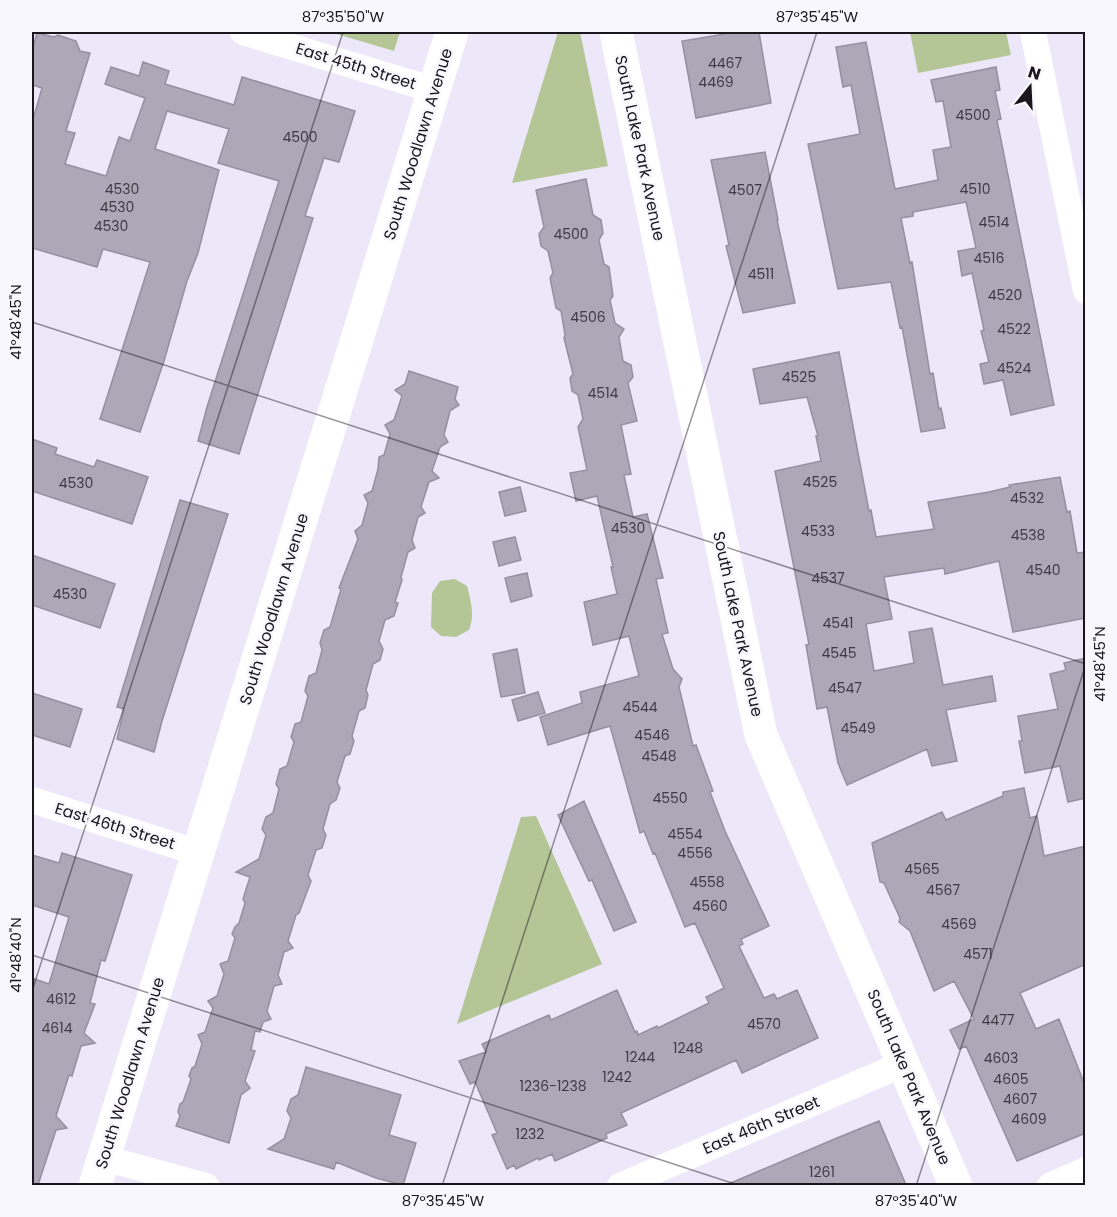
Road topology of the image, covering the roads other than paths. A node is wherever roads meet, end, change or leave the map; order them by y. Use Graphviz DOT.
graph roads {
  1 [pos="243,32"];
  2 [pos="452,32"];
  3 [pos="616,32"];
  4 [pos="1033,32"];
  5 [pos="434,90"];
  6 [pos="1086,291"];
  7 [pos="32,800"];
  8 [pos="199,852"];
  9 [pos="903,1064"];
  10 [pos="1086,1170"];
  11 [pos="100,1172"];
  12 [pos="206,1185"];
  13 [pos="620,1185"];
  14 [pos="956,1185"];
  15 [pos="1050,1185"];
  1 -- 5 [label="street, East 45th Street"];
  2 -- 5 [label="street, South Woodlawn Avenue"];
  3 -- 9 [label="street, South Lake Park Avenue"];
  4 -- 6 [label="street"];
  5 -- 8 [label="street, South Woodlawn Avenue"];
  7 -- 8 [label="street, East 46th Street"];
  8 -- 11 [label="street, South Woodlawn Avenue"];
  9 -- 13 [label="street, East 46th Street"];
  9 -- 14 [label="street, South Lake Park Avenue"];
  10 -- 15 [label="street"];
  11 -- 12 [label="street"];
}
